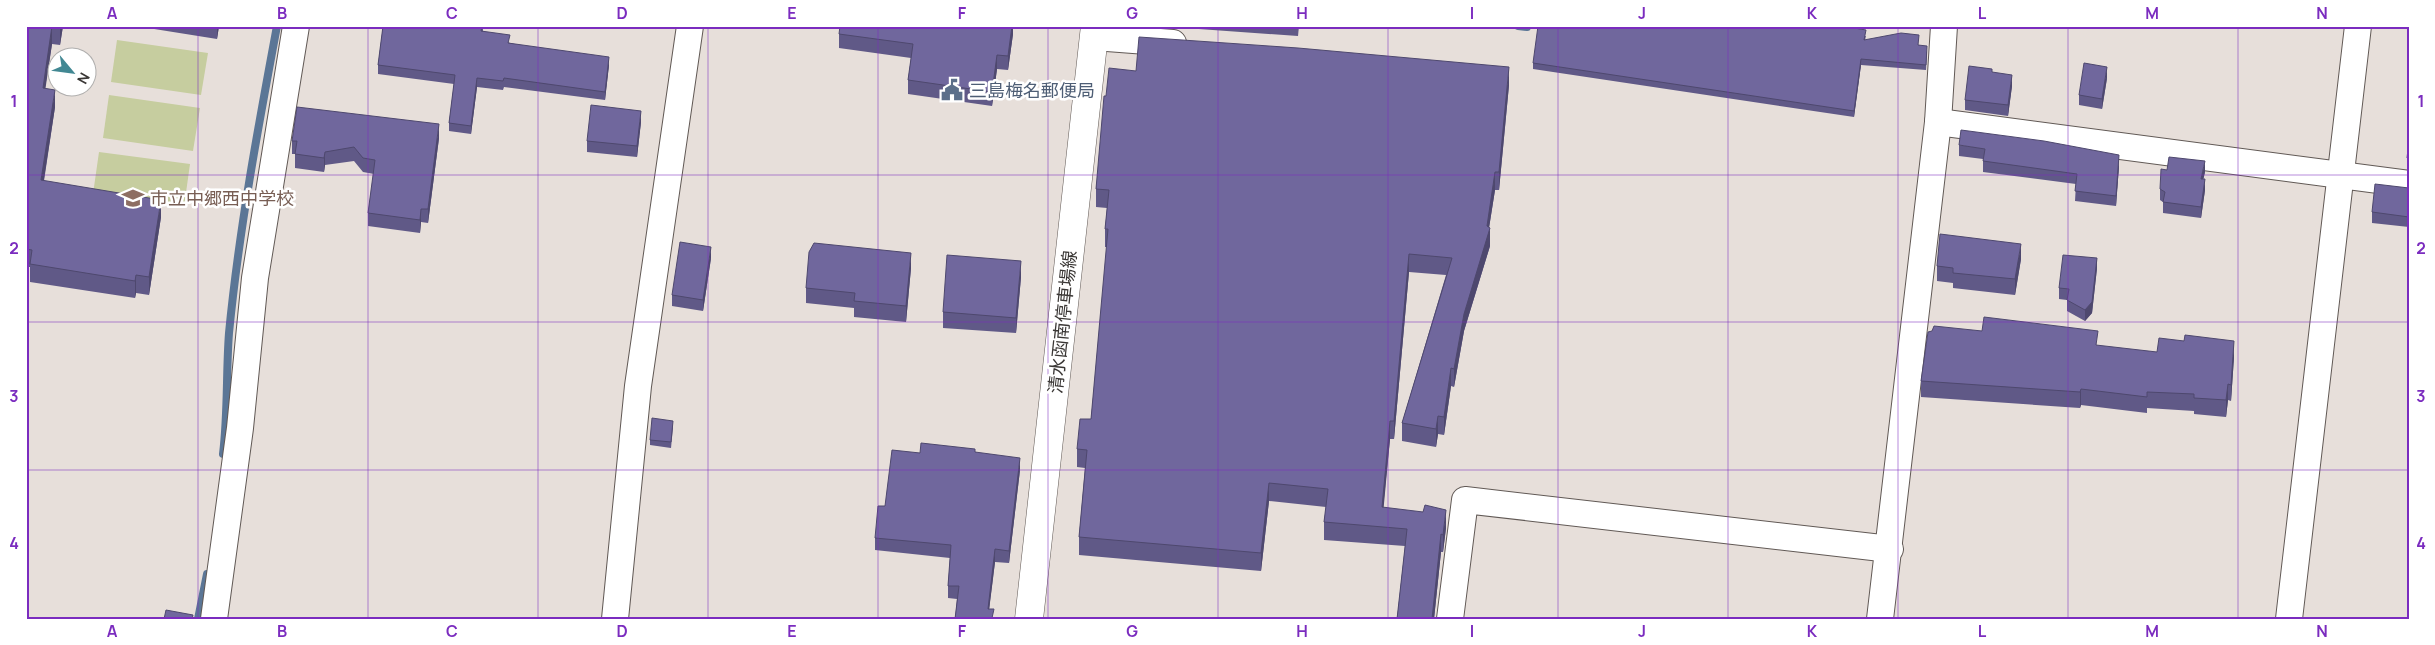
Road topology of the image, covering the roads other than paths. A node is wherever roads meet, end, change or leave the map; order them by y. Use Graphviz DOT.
graph roads {
  1 [pos="296,26"];
  2 [pos="690,26"];
  3 [pos="1944,26"];
  4 [pos="2358,26"];
  5 [pos="1095,32"];
  6 [pos="1201,44"];
  7 [pos="1938,122"];
  8 [pos="2342,175"];
  9 [pos="2409,184"];
  10 [pos="1890,549"];
  11 [pos="214,619"];
  12 [pos="615,619"];
  13 [pos="1029,619"];
  14 [pos="1450,619"];
  15 [pos="1880,619"];
  16 [pos="2290,619"];
  1 -- 11 [label="street"];
  2 -- 12 [label="street"];
  3 -- 7 [label="street"];
  4 -- 8 [label="street"];
  5 -- 6 [label="street"];
  5 -- 13 [label="main road, 清水函南停車場線"];
  7 -- 8 [label="street"];
  7 -- 10 [label="street"];
  8 -- 9 [label="street"];
  8 -- 16 [label="street"];
  10 -- 14 [label="street"];
  10 -- 15 [label="street"];
}
